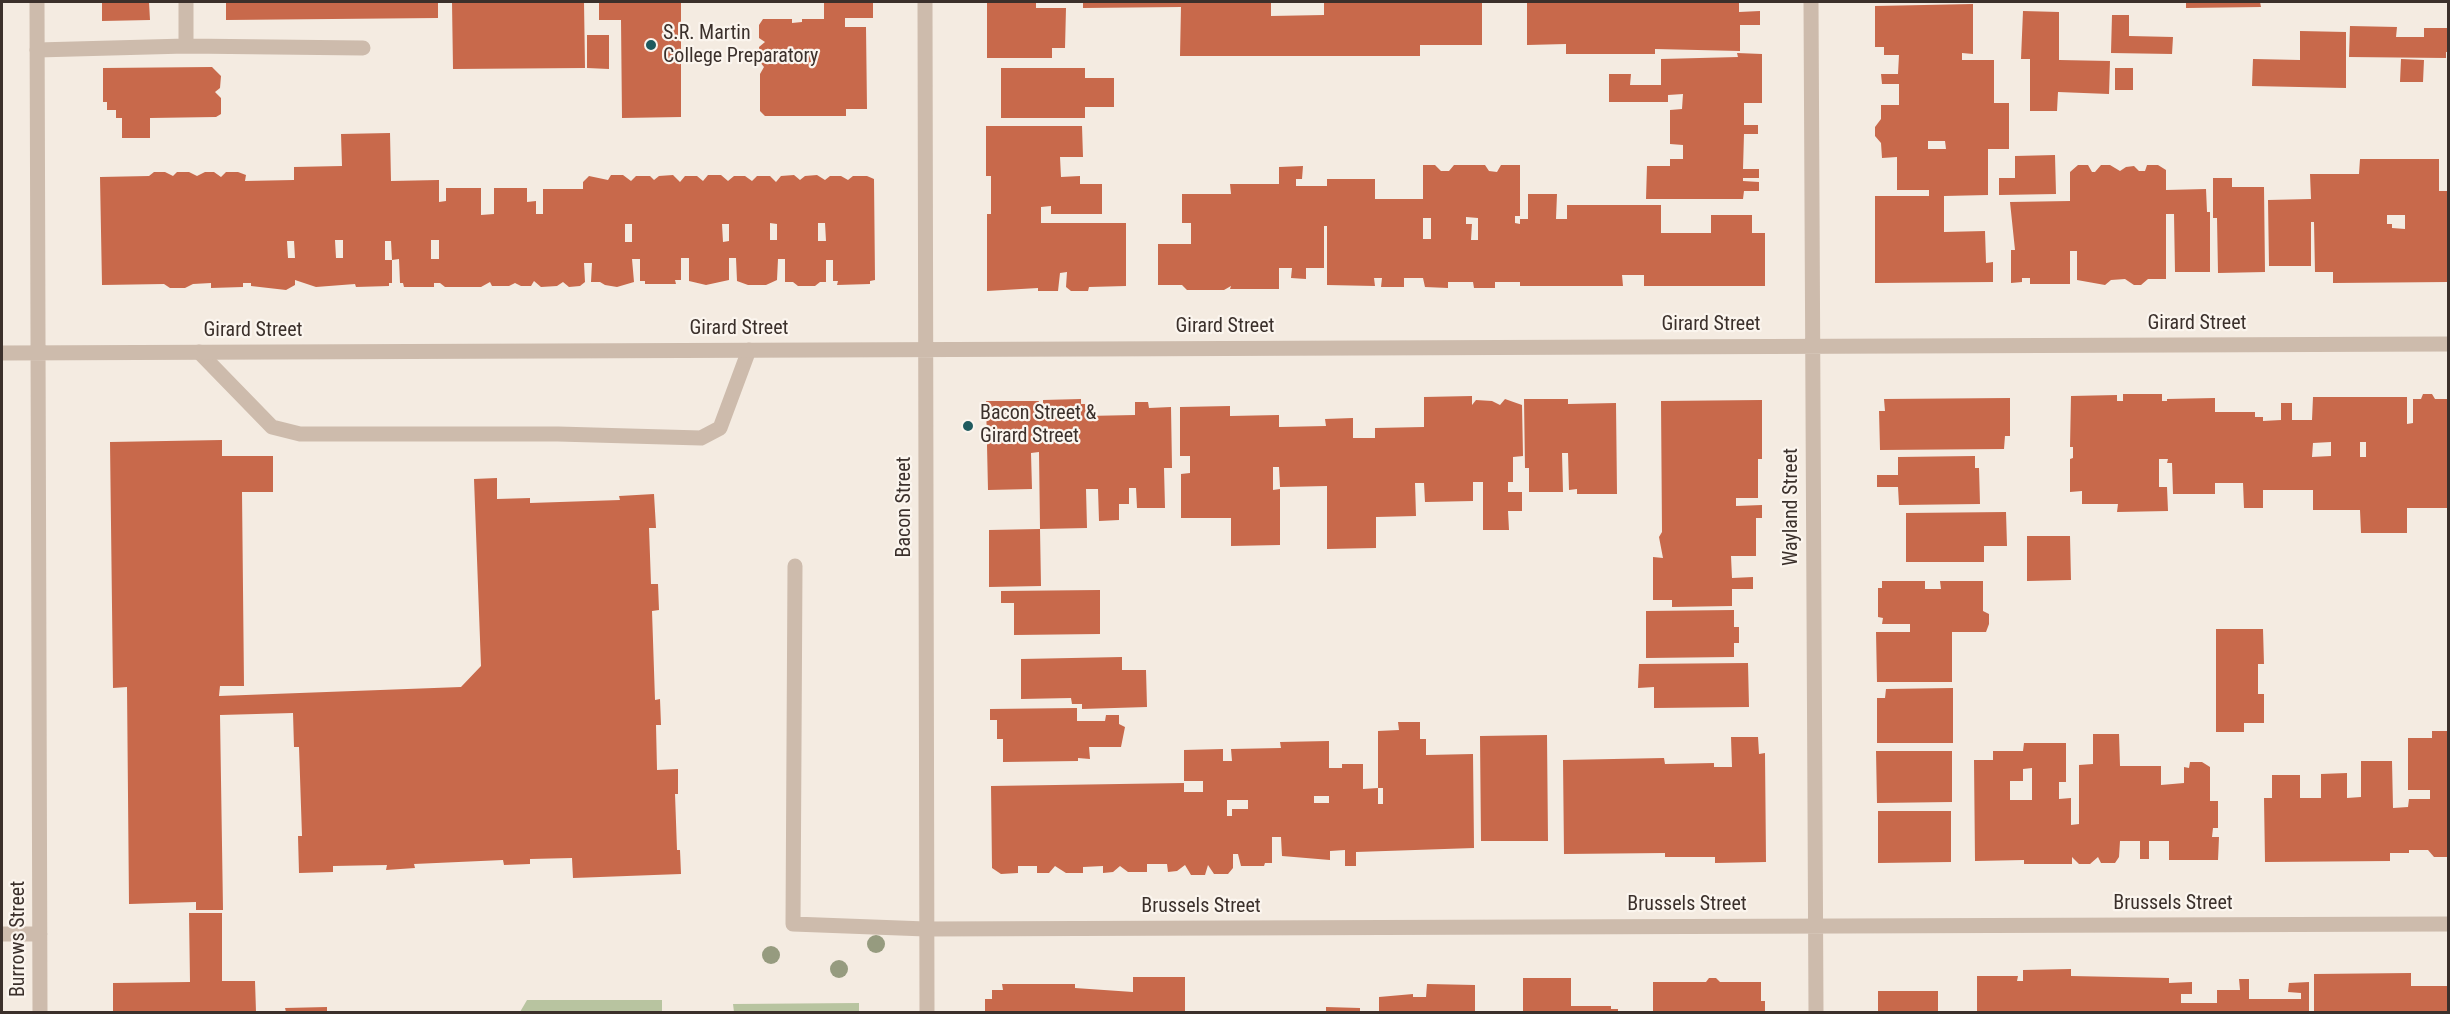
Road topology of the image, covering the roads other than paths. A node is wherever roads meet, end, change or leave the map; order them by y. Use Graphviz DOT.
graph roads {
  1 [pos="37,2"];
  2 [pos="186,2"];
  3 [pos="925,2"];
  4 [pos="1811,2"];
  5 [pos="186,46"];
  6 [pos="363,48"];
  7 [pos="37,50"];
  8 [pos="2448,344"];
  9 [pos="1811,346"];
  10 [pos="749,350"];
  11 [pos="926,350"];
  12 [pos="199,352"];
  13 [pos="2,353"];
  14 [pos="36,353"];
  15 [pos="795,566"];
  16 [pos="2448,924"];
  17 [pos="1816,926"];
  18 [pos="926,929"];
  19 [pos="2,934"];
  20 [pos="40,934"];
  21 [pos="40,1012"];
  22 [pos="927,1012"];
  23 [pos="1816,1012"];
  1 -- 7 [label="street, Burrows Street"];
  2 -- 5 [label="street"];
  3 -- 11 [label="street, Bacon Street"];
  4 -- 9 [label="street, Wayland Street"];
  5 -- 6 [label="street"];
  5 -- 7 [label="street"];
  7 -- 14 [label="street, Burrows Street"];
  8 -- 9 [label="street, Girard Street"];
  9 -- 11 [label="street, Girard Street"];
  9 -- 17 [label="street, Wayland Street"];
  10 -- 11 [label="street, Girard Street"];
  10 -- 12 [label="street, Girard Street"];
  10 -- 12 [label="street"];
  11 -- 18 [label="street, Bacon Street"];
  12 -- 14 [label="street, Girard Street"];
  13 -- 14 [label="street, Girard Street"];
  14 -- 20 [label="street, Burrows Street"];
  15 -- 18 [label="street, Brussels Street"];
  16 -- 17 [label="street, Brussels Street"];
  17 -- 18 [label="street, Brussels Street"];
  17 -- 23 [label="street, Wayland Street"];
  18 -- 22 [label="street, Bacon Street"];
  19 -- 20 [label="street"];
  20 -- 21 [label="street, Burrows Street"];
}
